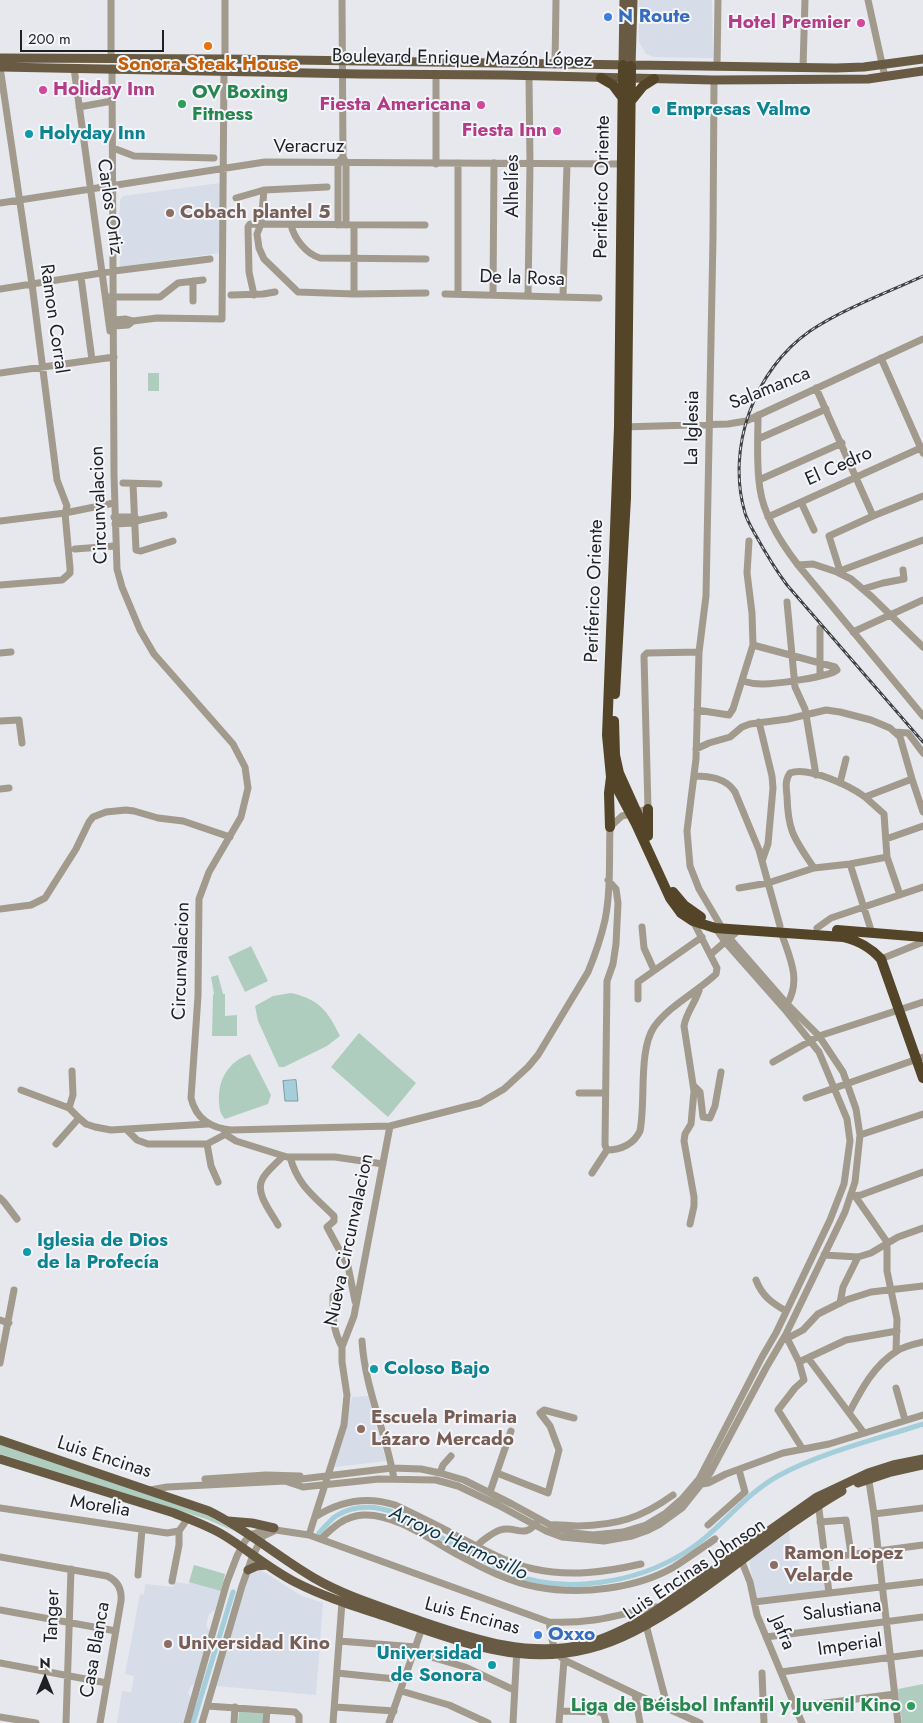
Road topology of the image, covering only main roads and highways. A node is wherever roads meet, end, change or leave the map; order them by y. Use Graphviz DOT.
graph roads {
  1 [pos="624,0"];
  2 [pos="633,0"];
  3 [pos="0,58"];
  4 [pos="923,59"];
  5 [pos="627,66"];
  6 [pos="0,67"];
  7 [pos="923,71"];
  8 [pos="601,78"];
  9 [pos="627,78"];
  10 [pos="654,79"];
  11 [pos="626,99"];
  12 [pos="623,427"];
  13 [pos="611,777"];
  14 [pos="648,809"];
  15 [pos="633,812"];
  16 [pos="610,827"];
  17 [pos="648,836"];
  18 [pos="716,922"];
  19 [pos="781,929"];
  20 [pos="851,935"];
  21 [pos="923,937"];
  22 [pos="920,1058"];
  23 [pos="923,1078"];
  24 [pos="0,1440"];
  25 [pos="923,1458"];
  26 [pos="0,1459"];
  27 [pos="923,1465"];
  28 [pos="868,1476"];
  29 [pos="228,1521"];
  30 [pos="278,1529"];
  31 [pos="740,1557"];
  32 [pos="267,1565"];
  33 [pos="298,1568"];
  34 [pos="248,1570"];
  35 [pos="292,1581"];
  36 [pos="423,1626"];
  37 [pos="558,1654"];
  1 -- 5 [label="main road"];
  2 -- 5 [label="main road"];
  3 -- 5 [label="main road"];
  4 -- 5 [label="main road"];
  5 -- 9 [label="highway, Periferico Oriente"];
  6 -- 8 [label="main road, Boulevard Enrique Mazón López"];
  7 -- 10 [label="main road, Boulevard Enrique Mazón López"];
  8 -- 9 [label="main road, Boulevard Enrique Mazón López"];
  8 -- 11 [label="highway"];
  9 -- 10 [label="main road, Boulevard Enrique Mazón López"];
  9 -- 11 [label="highway, Periferico Oriente"];
  10 -- 11 [label="highway"];
  11 -- 12 [label="highway, Periferico Oriente"];
  12 -- 13 [label="highway, Periferico Oriente"];
  12 -- 15 [label="highway, Periferico Oriente"];
  13 -- 15 [label="highway, Periferico Oriente"];
  13 -- 16 [label="highway"];
  14 -- 17 [label="highway"];
  15 -- 17 [label="highway, Periferico Oriente"];
  15 -- 18 [label="highway, Periferico Oriente"];
  17 -- 18 [label="highway, Periferico Oriente"];
  18 -- 19 [label="highway, Periferico Oriente"];
  18 -- 19 [label="highway, Periferico Oriente"];
  19 -- 20 [label="highway, Periferico Oriente"];
  19 -- 20 [label="highway, Periferico Oriente"];
  20 -- 21 [label="highway"];
  20 -- 22 [label="highway"];
  22 -- 23 [label="highway"];
  24 -- 29 [label="main road, Luis Encinas"];
  25 -- 28 [label="main road"];
  26 -- 32 [label="main road, Luis Encinas Johnson"];
  27 -- 28 [label="main road, Luis Encinas Johnson"];
  28 -- 31 [label="main road, Luis Encinas Johnson"];
  29 -- 30 [label="main road"];
  29 -- 33 [label="main road, Luis Encinas"];
  31 -- 37 [label="main road"];
  31 -- 37 [label="main road, Luis Encinas Johnson"];
  32 -- 34 [label="main road"];
  32 -- 35 [label="main road, Luis Encinas Johnson"];
  33 -- 35 [label="main road"];
  33 -- 36 [label="main road, Luis Encinas"];
  35 -- 36 [label="main road, Luis Encinas Johnson"];
  36 -- 37 [label="main road, Luis Encinas Johnson"];
}
